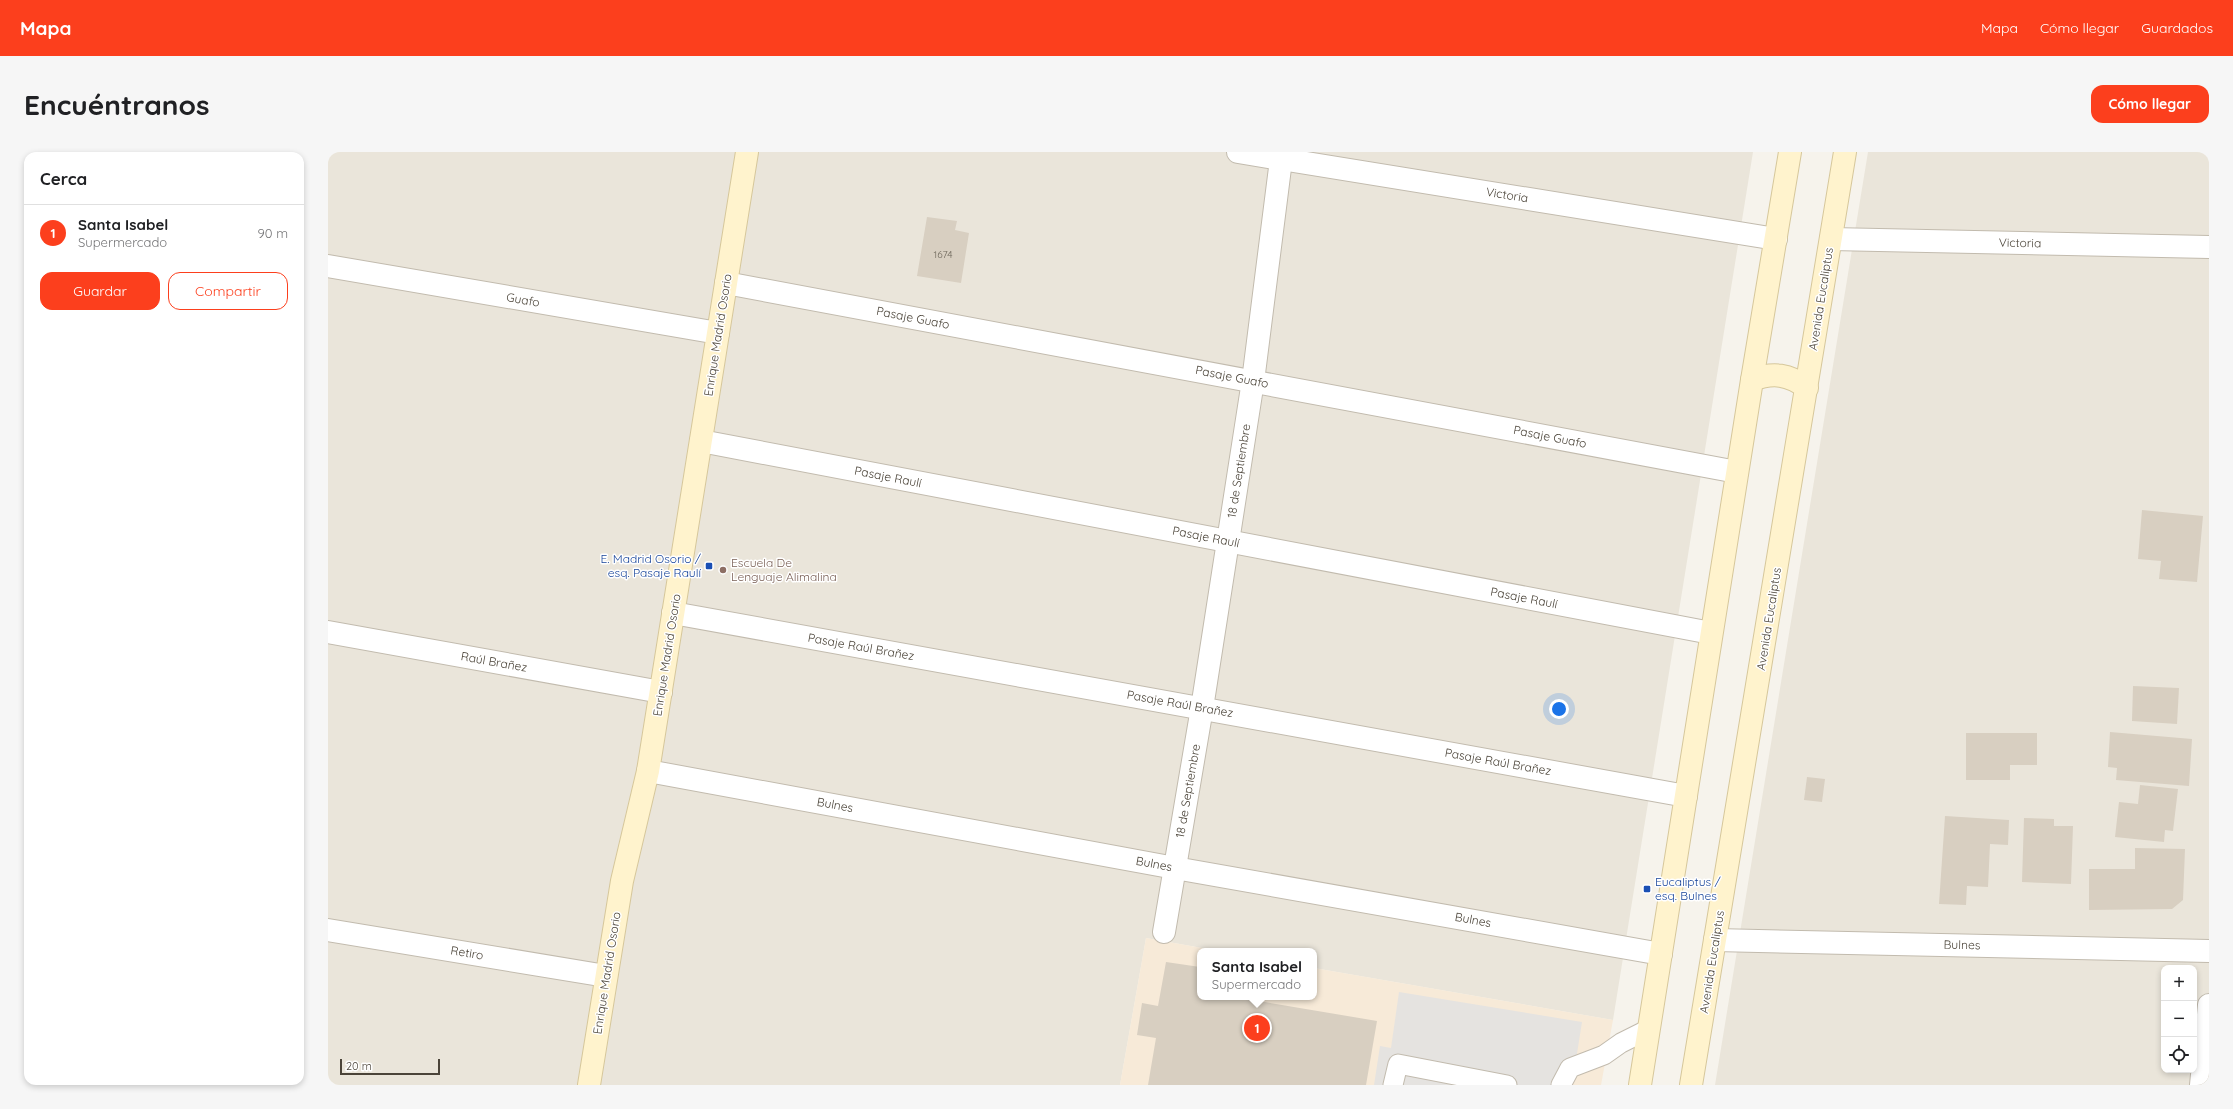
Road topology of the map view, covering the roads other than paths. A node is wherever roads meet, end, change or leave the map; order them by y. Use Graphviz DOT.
graph roads {
  1 [pos="747,152"];
  2 [pos="1238,152"];
  3 [pos="1790,152"];
  4 [pos="1845,152"];
  5 [pos="1282,155"];
  6 [pos="1776,238"];
  7 [pos="1831,239"];
  8 [pos="2209,248"];
  9 [pos="328,266"];
  10 [pos="726,283"];
  11 [pos="718,333"];
  12 [pos="1752,380"];
  13 [pos="1253,382"];
  14 [pos="1807,388"];
  15 [pos="701,441"];
  16 [pos="1737,472"];
  17 [pos="1228,542"];
  18 [pos="673,613"];
  19 [pos="328,632"];
  20 [pos="1711,633"];
  21 [pos="661,692"];
  22 [pos="1202,708"];
  23 [pos="648,771"];
  24 [pos="1686,796"];
  25 [pos="1175,868"];
  26 [pos="328,930"];
  27 [pos="1164,932"];
  28 [pos="1715,940"];
  29 [pos="2209,951"];
  30 [pos="1661,954"];
  31 [pos="606,976"];
  32 [pos="2209,1005"];
  33 [pos="1649,1030"];
  34 [pos="589,1085"];
  35 [pos="1394,1085"];
  36 [pos="1507,1085"];
  37 [pos="1561,1085"];
  38 [pos="1640,1085"];
  39 [pos="1691,1085"];
  40 [pos="2201,1085"];
  1 -- 10 [label="main road, Enrique Madrid Osorio"];
  2 -- 5 [label="street, Victoria"];
  3 -- 6 [label="main road"];
  4 -- 7 [label="main road, Avenida Eucaliptus"];
  5 -- 6 [label="street, Victoria"];
  5 -- 13 [label="street, 18 de Septiembre"];
  6 -- 12 [label="main road"];
  7 -- 8 [label="street, Victoria"];
  7 -- 14 [label="main road, Avenida Eucaliptus"];
  9 -- 11 [label="street, Guafo"];
  10 -- 11 [label="main road, Enrique Madrid Osorio"];
  10 -- 13 [label="street, Pasaje Guafo"];
  11 -- 15 [label="main road, Enrique Madrid Osorio"];
  12 -- 14 [label="main road"];
  12 -- 16 [label="main road"];
  13 -- 16 [label="street, Pasaje Guafo"];
  13 -- 17 [label="street, 18 de Septiembre"];
  14 -- 28 [label="main road, Avenida Eucaliptus"];
  15 -- 17 [label="street, Pasaje Raulí"];
  15 -- 18 [label="main road, Enrique Madrid Osorio"];
  16 -- 20 [label="main road"];
  17 -- 20 [label="street, Pasaje Raulí"];
  17 -- 22 [label="street, 18 de Septiembre"];
  18 -- 21 [label="main road, Enrique Madrid Osorio"];
  18 -- 22 [label="street, Pasaje Raúl Brañez"];
  19 -- 21 [label="street, Raúl Brañez"];
  20 -- 24 [label="main road"];
  21 -- 23 [label="main road, Enrique Madrid Osorio"];
  22 -- 24 [label="street, Pasaje Raúl Brañez"];
  22 -- 25 [label="street, 18 de Septiembre"];
  23 -- 25 [label="street, Bulnes"];
  23 -- 31 [label="main road, Enrique Madrid Osorio"];
  24 -- 30 [label="main road"];
  25 -- 27 [label="street, 18 de Septiembre"];
  25 -- 30 [label="street, Bulnes"];
  26 -- 31 [label="street, Retiro"];
  28 -- 29 [label="street, Bulnes"];
  28 -- 39 [label="main road, Avenida Eucaliptus"];
  30 -- 33 [label="main road"];
  31 -- 34 [label="main road, Enrique Madrid Osorio"];
  32 -- 40 [label="street"];
  33 -- 37 [label="lane"];
  33 -- 38 [label="main road"];
  35 -- 36 [label="lane"];
}
